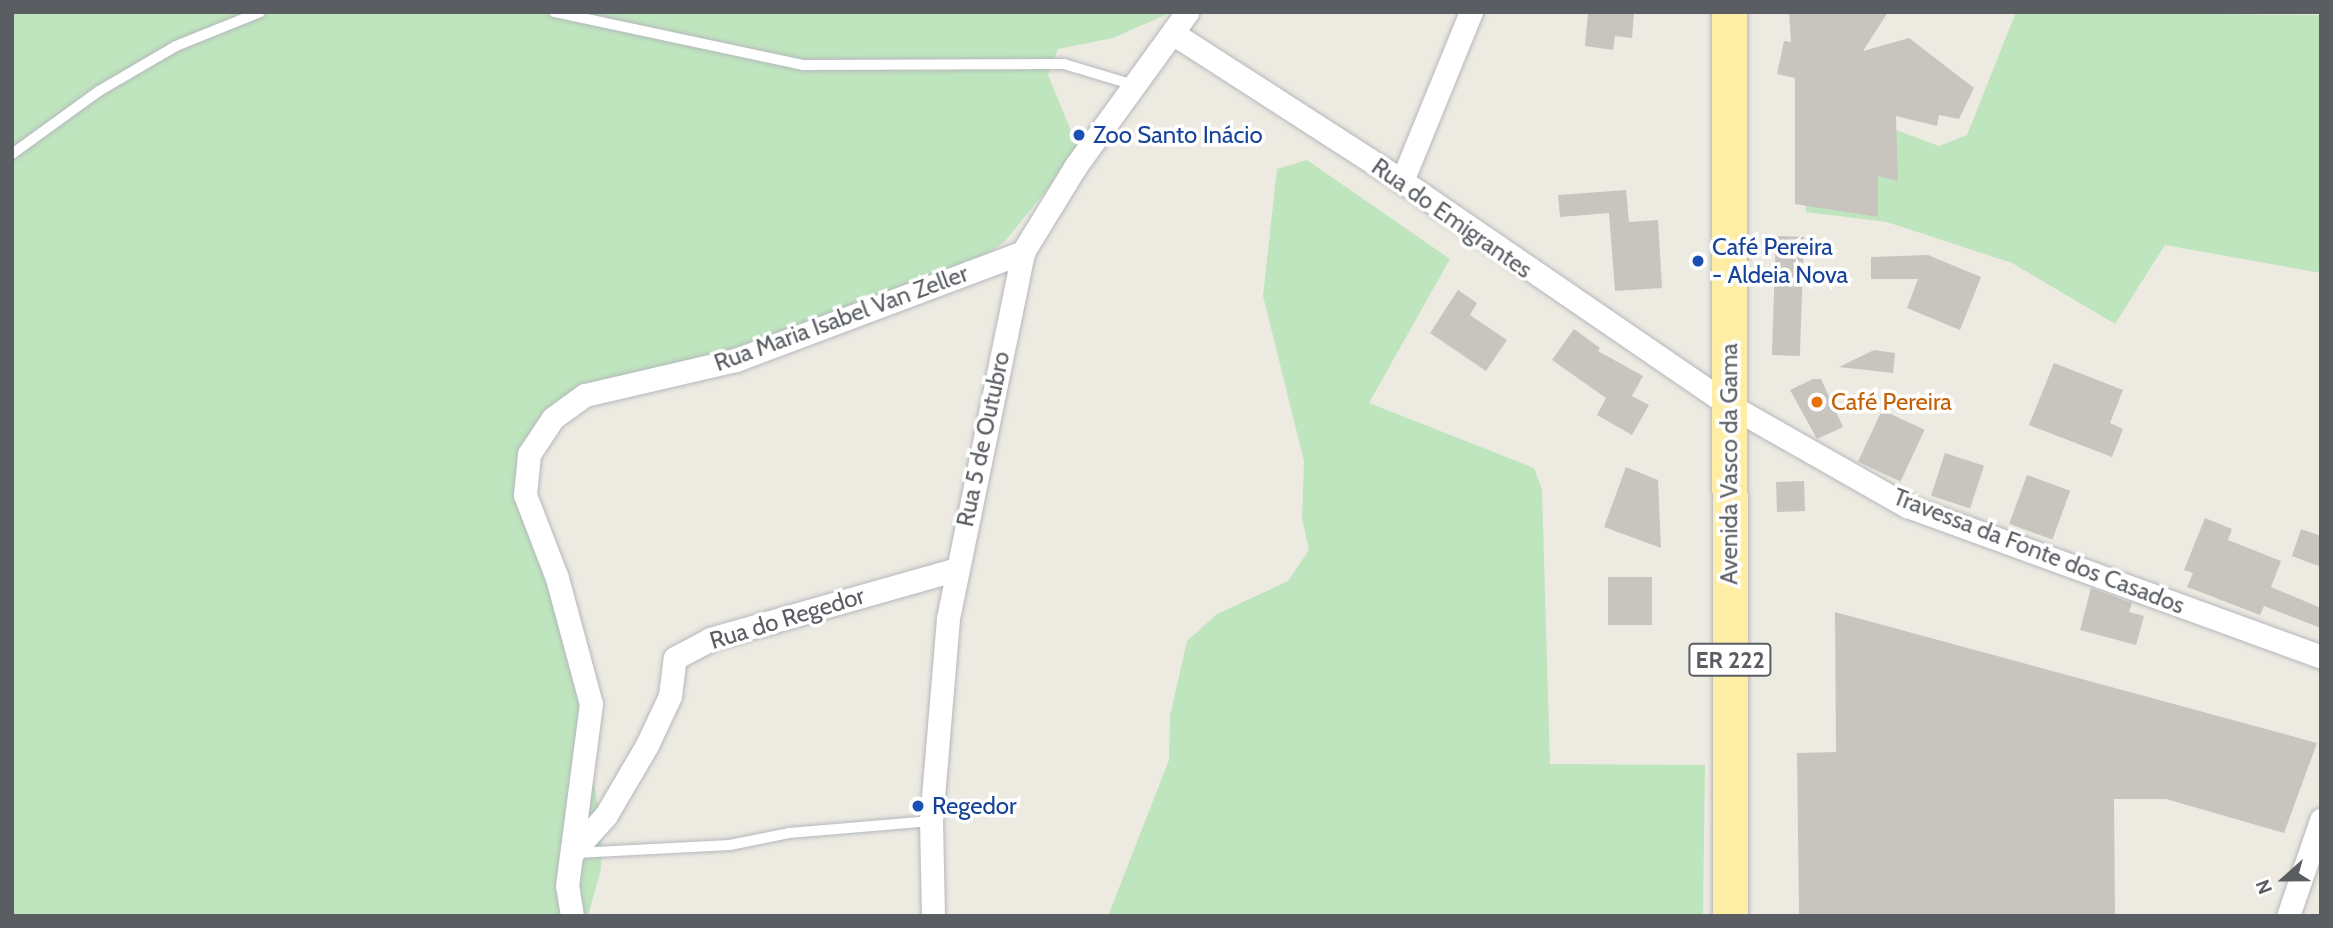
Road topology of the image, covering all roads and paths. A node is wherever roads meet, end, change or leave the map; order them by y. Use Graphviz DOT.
graph roads {
  1 [pos="260,12"];
  2 [pos="554,12"];
  3 [pos="1187,12"];
  4 [pos="1471,12"];
  5 [pos="1729,12"];
  6 [pos="1174,34"];
  7 [pos="1134,85"];
  8 [pos="12,154"];
  9 [pos="1402,181"];
  10 [pos="1023,252"];
  11 [pos="1729,405"];
  12 [pos="957,569"];
  13 [pos="2321,657"];
  14 [pos="2321,820"];
  15 [pos="931,821"];
  16 [pos="572,853"];
  17 [pos="572,916"];
  18 [pos="933,916"];
  19 [pos="1730,916"];
  20 [pos="2288,916"];
  1 -- 8 [label="lane"];
  2 -- 7 [label="lane"];
  3 -- 6 [label="street, Rua 5 de Outubro"];
  4 -- 9 [label="street"];
  5 -- 11 [label="main road, Avenida Vasco da Gama / ER 222"];
  6 -- 7 [label="street, Rua 5 de Outubro"];
  6 -- 9 [label="street, Rua do Emigrantes"];
  7 -- 10 [label="street, Rua 5 de Outubro"];
  9 -- 11 [label="street, Rua do Emigrantes"];
  10 -- 12 [label="street, Rua 5 de Outubro"];
  10 -- 16 [label="street, Rua Maria Isabel Van Zeller"];
  11 -- 13 [label="street, Travessa da Fonte dos Casados"];
  11 -- 19 [label="main road, Avenida Vasco da Gama / ER 222"];
  12 -- 15 [label="street, Rua 5 de Outubro"];
  12 -- 16 [label="street, Rua do Regedor"];
  14 -- 20 [label="street"];
  15 -- 16 [label="lane"];
  15 -- 18 [label="street, Rua 5 de Outubro"];
  16 -- 17 [label="street, Rua Maria Isabel Van Zeller"];
}
